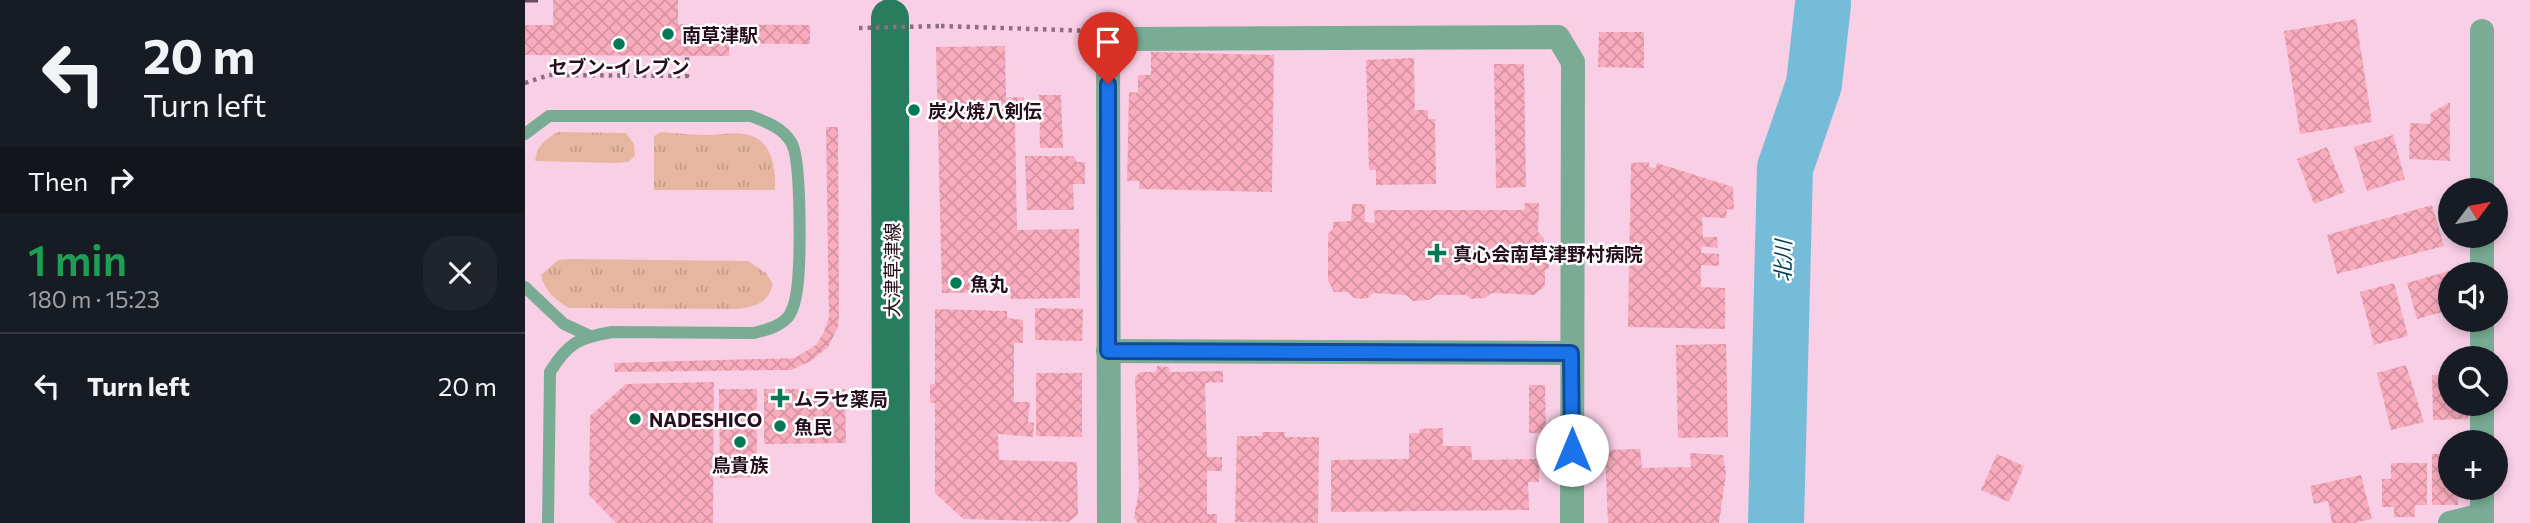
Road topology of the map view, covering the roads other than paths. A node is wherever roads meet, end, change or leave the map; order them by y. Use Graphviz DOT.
graph roads {
  1 [pos="875,23"];
  2 [pos="2482,32"];
  3 [pos="525,134"];
  4 [pos="2482,178"];
  5 [pos="525,287"];
  6 [pos="590,336"];
  7 [pos="1108,351"];
  8 [pos="1571,353"];
  9 [pos="2482,500"];
  10 [pos="2482,519"];
  11 [pos="548,523"];
  12 [pos="891,523"];
  13 [pos="1109,523"];
  14 [pos="1572,523"];
  15 [pos="2450,523"];
  1 -- 12 [label="main road, 大津草津線"];
  2 -- 4 [label="street"];
  3 -- 6 [label="lane"];
  5 -- 6 [label="lane"];
  6 -- 11 [label="lane"];
  7 -- 8 [label="street"];
  7 -- 8 [label="street"];
  7 -- 13 [label="street"];
  8 -- 14 [label="street"];
  9 -- 10 [label="street"];
  10 -- 15 [label="street"];
}
